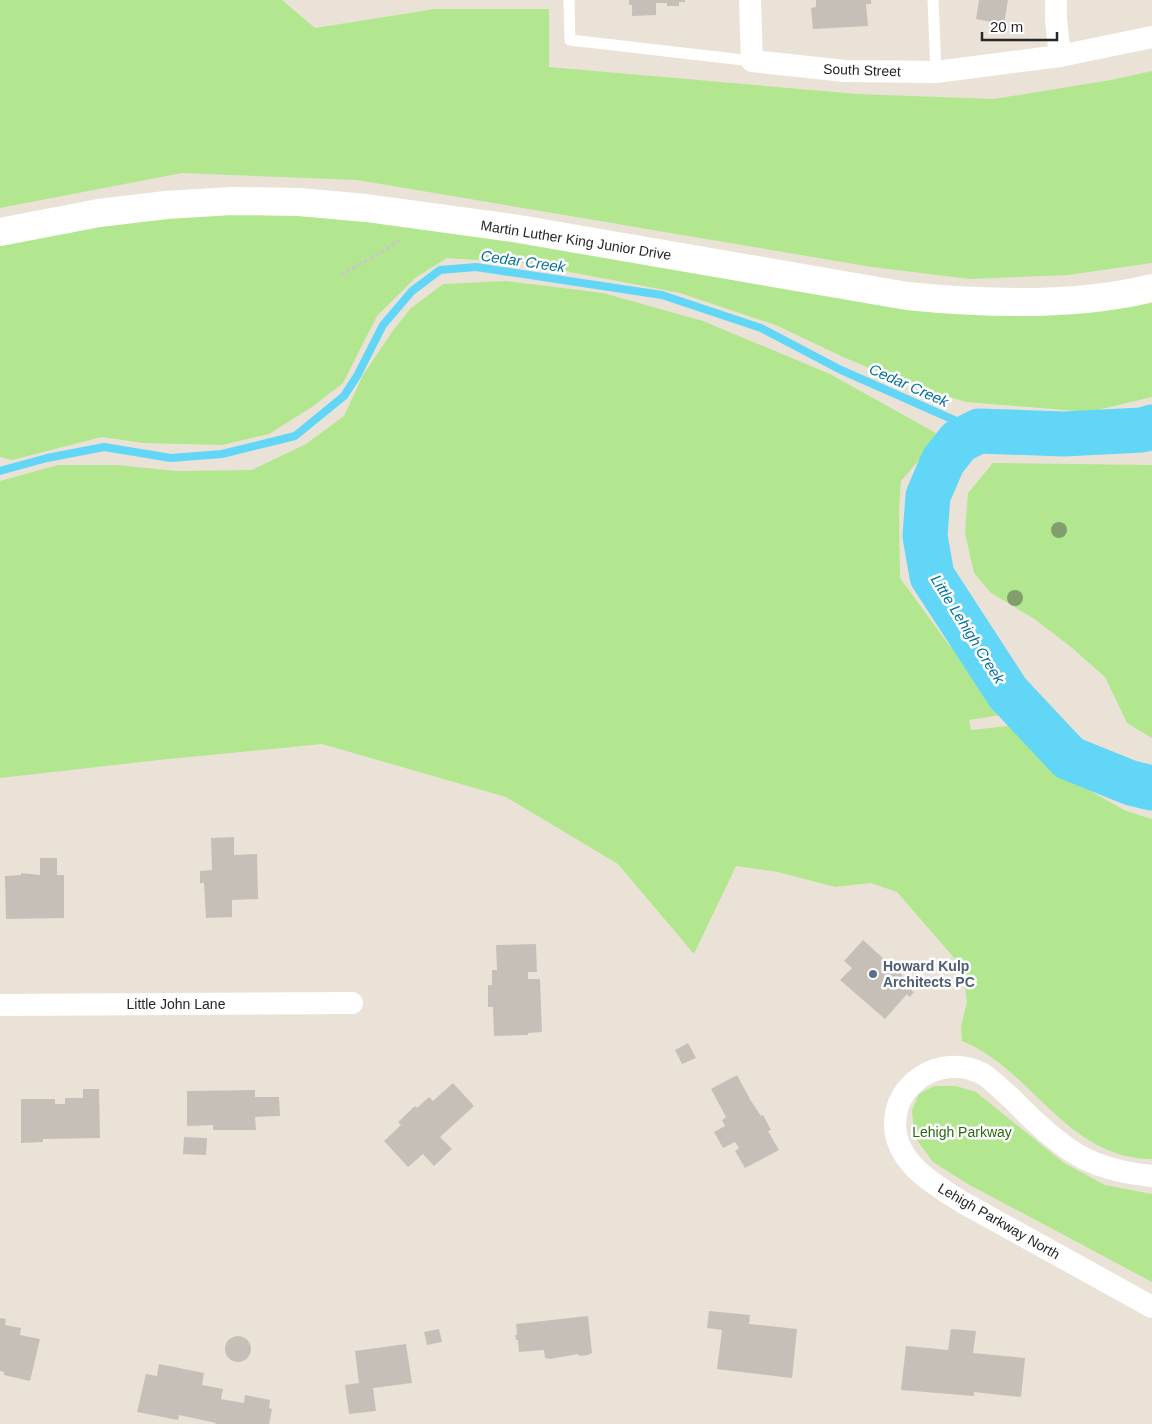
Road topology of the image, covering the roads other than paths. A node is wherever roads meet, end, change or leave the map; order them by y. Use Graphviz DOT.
graph roads {
  1 [pos="569,0"];
  2 [pos="750,0"];
  3 [pos="933,0"];
  4 [pos="1056,0"];
  5 [pos="1152,37"];
  6 [pos="1060,56"];
  7 [pos="752,61"];
  8 [pos="936,72"];
  9 [pos="0,232"];
  10 [pos="1152,288"];
  11 [pos="352,1003"];
  12 [pos="0,1005"];
  13 [pos="1152,1176"];
  14 [pos="1152,1307"];
  1 -- 7 [label="lane, South Street"];
  2 -- 7 [label="street"];
  3 -- 8 [label="lane"];
  4 -- 6 [label="street"];
  5 -- 6 [label="street, South Street"];
  6 -- 8 [label="street, South Street"];
  7 -- 8 [label="street, South Street"];
  9 -- 10 [label="main road, Martin Luther King Junior Drive"];
  11 -- 12 [label="street, Little John Lane"];
  13 -- 14 [label="street, Lehigh Parkway North"];
}
